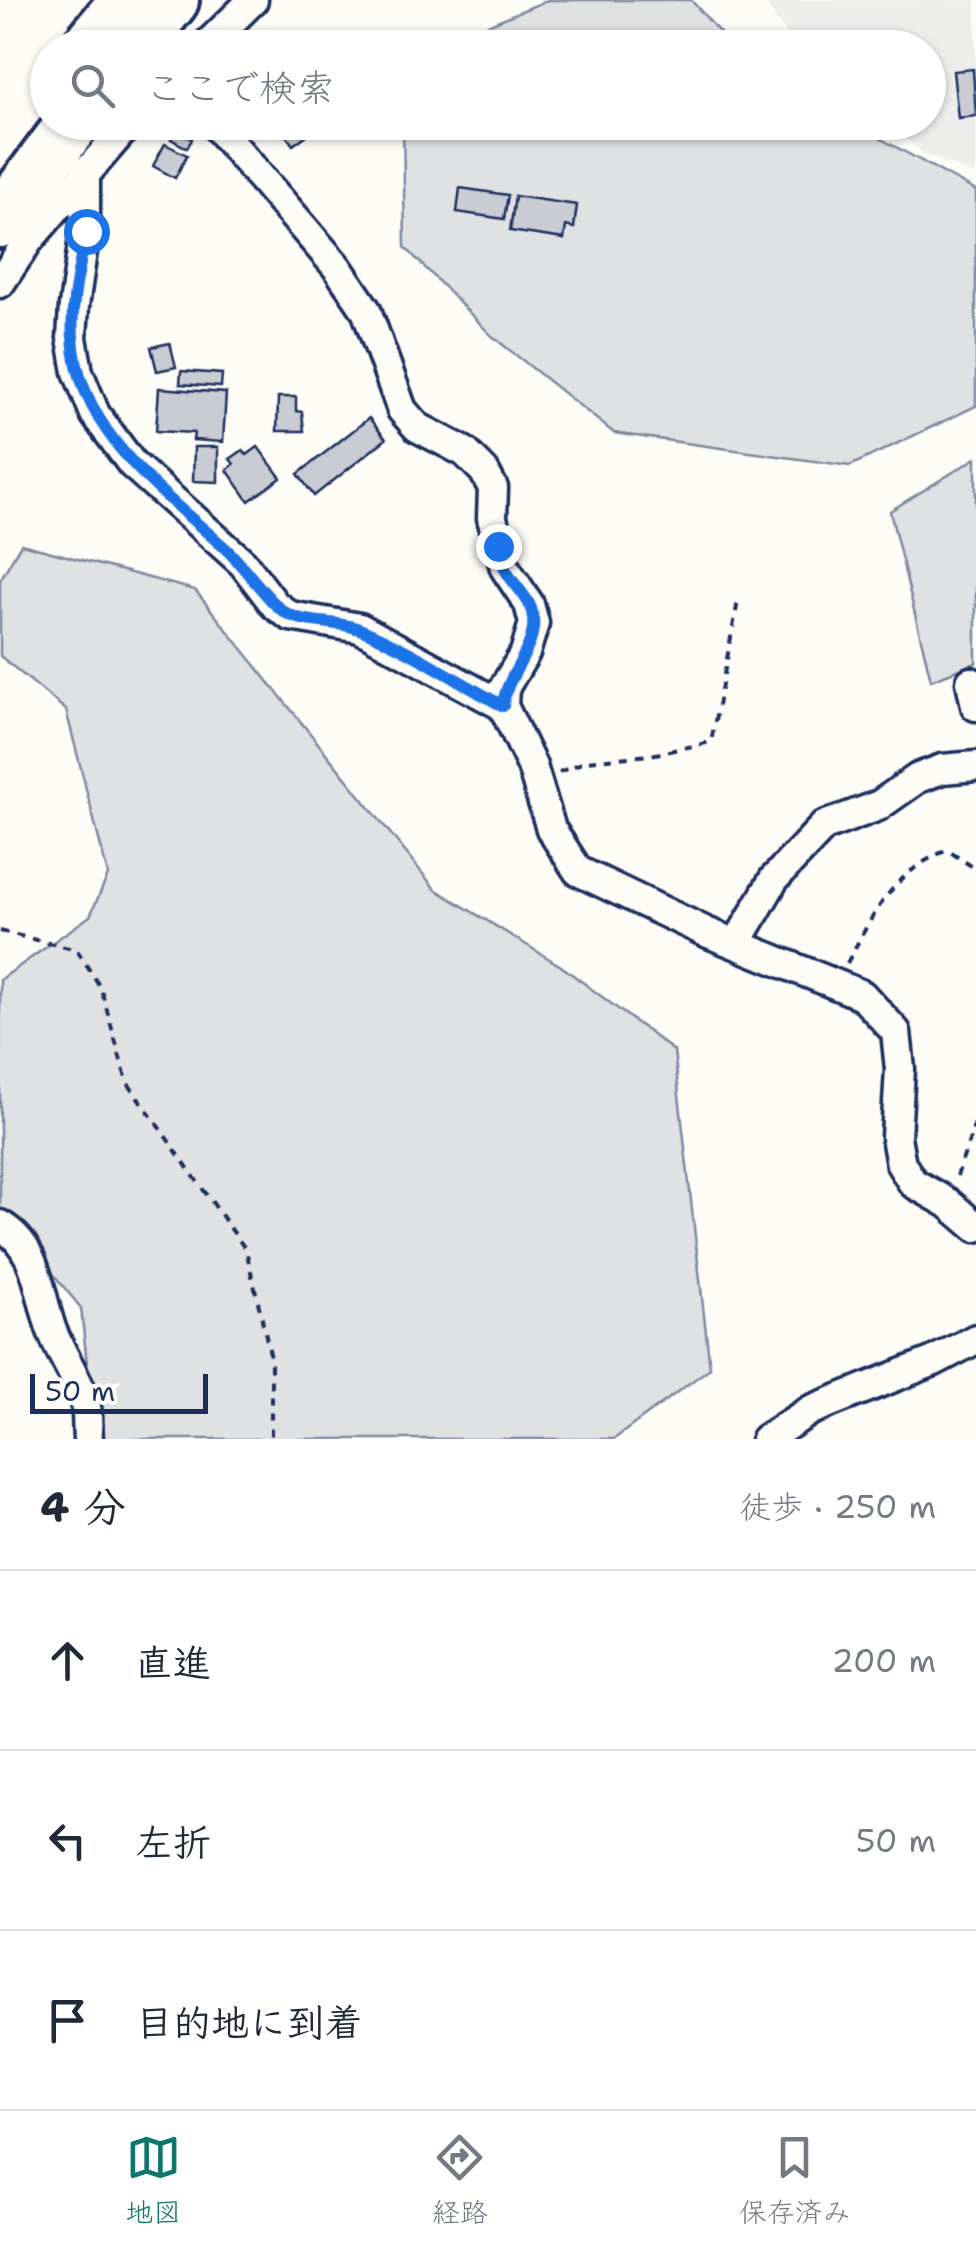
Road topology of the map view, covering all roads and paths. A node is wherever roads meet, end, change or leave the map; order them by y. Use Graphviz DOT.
graph roads {
  1 [pos="126,0"];
  2 [pos="172,0"];
  3 [pos="253,0"];
  4 [pos="102,30"];
  5 [pos="148,30"];
  6 [pos="222,30"];
  7 [pos="30,123"];
  8 [pos="229,140"];
  9 [pos="80,146"];
  10 [pos="0,163"];
  11 [pos="0,221"];
  12 [pos="0,282"];
  13 [pos="738,601"];
  14 [pos="503,706"];
  15 [pos="976,766"];
  16 [pos="536,782"];
  17 [pos="976,869"];
  18 [pos="0,931"];
  19 [pos="738,943"];
  20 [pos="836,983"];
  21 [pos="976,1120"];
  22 [pos="948,1203"];
  23 [pos="0,1224"];
  24 [pos="976,1227"];
  25 [pos="976,1338"];
  26 [pos="88,1439"];
  27 [pos="271,1439"];
  28 [pos="766,1439"];
  1 -- 4 [label="highway"];
  2 -- 5 [label="highway"];
  3 -- 6 [label="street"];
  7 -- 10 [label="highway"];
  8 -- 14 [label="street"];
  9 -- 11 [label="highway"];
  9 -- 12 [label="street"];
  9 -- 14 [label="street"];
  13 -- 16 [label="path"];
  14 -- 16 [label="street"];
  15 -- 19 [label="street"];
  16 -- 19 [label="street"];
  17 -- 20 [label="path"];
  18 -- 27 [label="path"];
  19 -- 20 [label="street"];
  20 -- 22 [label="street"];
  21 -- 22 [label="path"];
  22 -- 24 [label="street"];
  23 -- 26 [label="street"];
  25 -- 28 [label="street"];
}
